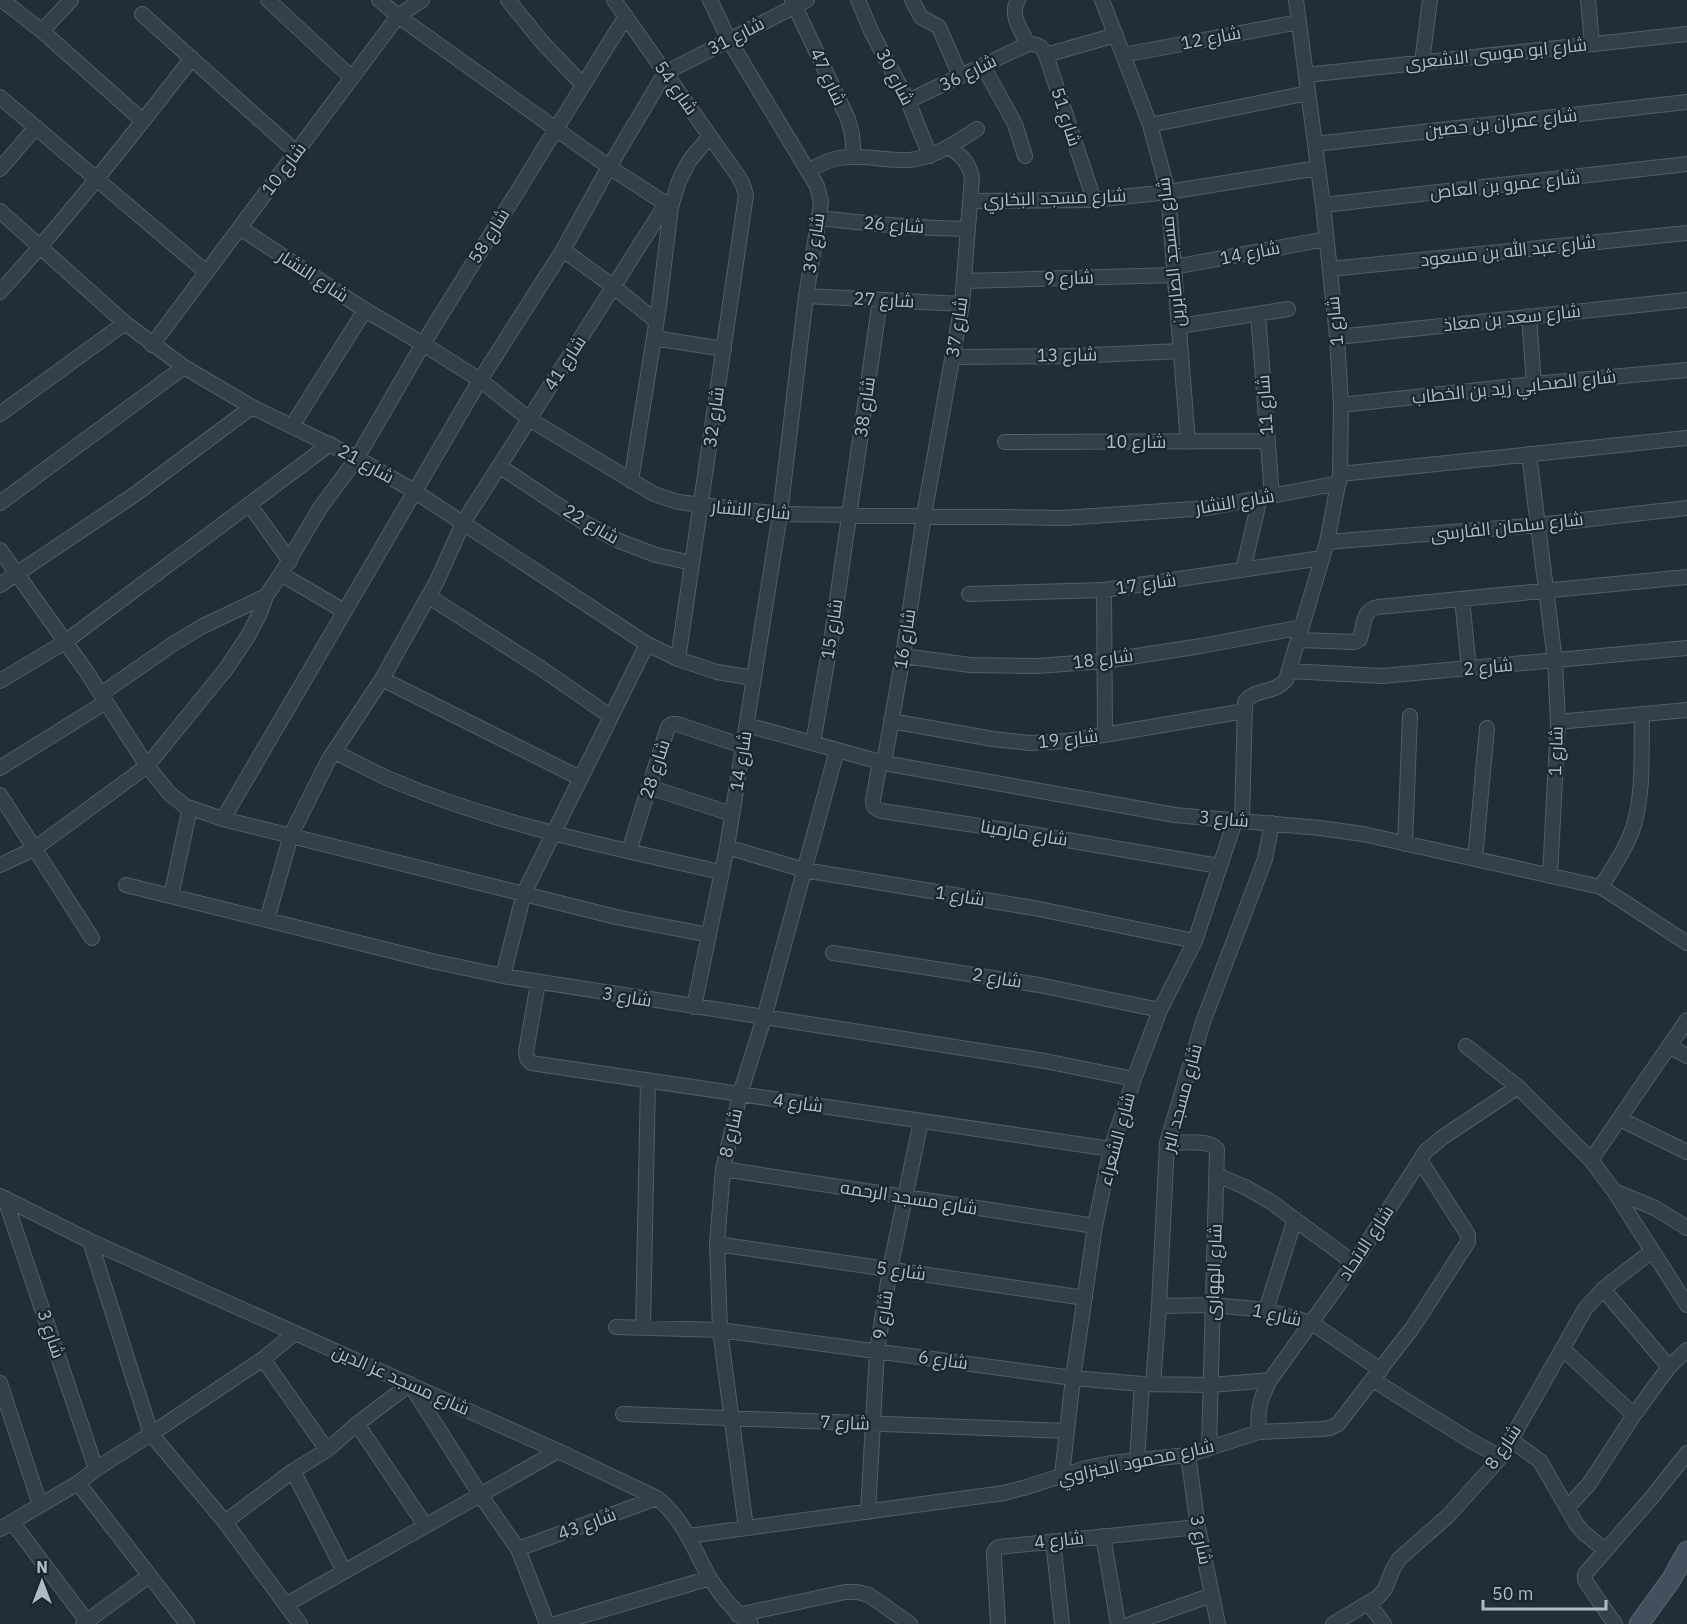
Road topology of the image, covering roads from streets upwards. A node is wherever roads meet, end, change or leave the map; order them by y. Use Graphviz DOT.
graph roads {
  1 [pos="2,0"];
  2 [pos="71,0"];
  3 [pos="268,0"];
  4 [pos="380,0"];
  5 [pos="422,0"];
  6 [pos="508,0"];
  7 [pos="710,0"];
  8 [pos="858,0"];
  9 [pos="912,0"];
  10 [pos="1018,0"];
  11 [pos="1102,0"];
  12 [pos="1296,0"];
  13 [pos="1430,0"];
  14 [pos="1588,0"];
  15 [pos="798,2"];
  16 [pos="623,6"];
  17 [pos="142,14"];
  18 [pos="398,16"];
  19 [pos="1299,22"];
  20 [pos="42,31"];
  21 [pos="1687,34"];
  22 [pos="1116,35"];
  23 [pos="729,40"];
  24 [pos="1028,44"];
  25 [pos="1592,44"];
  26 [pos="1046,55"];
  27 [pos="1123,55"];
  28 [pos="192,58"];
  29 [pos="1422,62"];
  30 [pos="983,66"];
  31 [pos="665,73"];
  32 [pos="1306,75"];
  33 [pos="960,76"];
  34 [pos="352,78"];
  35 [pos="583,85"];
  36 [pos="1308,93"];
  37 [pos="0,97"];
  38 [pos="908,101"];
  39 [pos="1687,102"];
  40 [pos="143,121"];
  41 [pos="1150,125"];
  42 [pos="36,127"];
  43 [pos="556,129"];
  44 [pos="977,129"];
  45 [pos="710,136"];
  46 [pos="1315,144"];
  47 [pos="948,147"];
  48 [pos="296,152"];
  49 [pos="930,156"];
  50 [pos="1025,156"];
  51 [pos="854,157"];
  52 [pos="1687,164"];
  53 [pos="609,167"];
  54 [pos="1318,168"];
  55 [pos="0,169"];
  56 [pos="809,171"];
  57 [pos="738,176"];
  58 [pos="97,179"];
  59 [pos="1168,192"];
  60 [pos="1094,200"];
  61 [pos="971,201"];
  62 [pos="669,205"];
  63 [pos="1323,205"];
  64 [pos="0,211"];
  65 [pos="819,218"];
  66 [pos="240,228"];
  67 [pos="968,229"];
  68 [pos="1687,233"];
  69 [pos="1326,239"];
  70 [pos="40,247"];
  71 [pos="563,250"];
  72 [pos="1330,269"];
  73 [pos="1175,271"];
  74 [pos="206,272"];
  75 [pos="964,281"];
  76 [pos="614,287"];
  77 [pos="0,292"];
  78 [pos="806,296"];
  79 [pos="880,300"];
  80 [pos="1687,300"];
  81 [pos="962,304"];
  82 [pos="1288,309"];
  83 [pos="364,310"];
  84 [pos="1258,314"];
  85 [pos="1529,316"];
  86 [pos="656,321"];
  87 [pos="125,323"];
  88 [pos="1179,326"];
  89 [pos="1337,337"];
  90 [pos="654,338"];
  91 [pos="423,344"];
  92 [pos="152,345"];
  93 [pos="724,349"];
  94 [pos="1181,351"];
  95 [pos="952,357"];
  96 [pos="184,367"];
  97 [pos="1687,370"];
  98 [pos="480,380"];
  99 [pos="1534,384"];
  100 [pos="1341,405"];
  101 [pos="252,407"];
  102 [pos="0,414"];
  103 [pos="529,419"];
  104 [pos="292,426"];
  105 [pos="1687,438"];
  106 [pos="1268,441"];
  107 [pos="1005,442"];
  108 [pos="1188,442"];
  109 [pos="330,444"];
  110 [pos="1529,454"];
  111 [pos="357,458"];
  112 [pos="499,466"];
  113 [pos="1340,478"];
  114 [pos="631,481"];
  115 [pos="414,491"];
  116 [pos="1266,497"];
  117 [pos="0,503"];
  118 [pos="249,504"];
  119 [pos="701,505"];
  120 [pos="1687,508"];
  121 [pos="780,514"];
  122 [pos="850,514"];
  123 [pos="924,515"];
  124 [pos="463,522"];
  125 [pos="1538,525"];
  126 [pos="1327,542"];
  127 [pos="0,550"];
  128 [pos="1322,558"];
  129 [pos="290,561"];
  130 [pos="692,563"];
  131 [pos="1243,570"];
  132 [pos="16,573"];
  133 [pos="282,574"];
  134 [pos="1687,577"];
  135 [pos="0,585"];
  136 [pos="1104,590"];
  137 [pos="1546,590"];
  138 [pos="969,594"];
  139 [pos="266,596"];
  140 [pos="428,596"];
  141 [pos="1462,598"];
  142 [pos="344,611"];
  143 [pos="1300,633"];
  144 [pos="65,642"];
  145 [pos="647,644"];
  146 [pos="1687,648"];
  147 [pos="903,656"];
  148 [pos="678,659"];
  149 [pos="1104,660"];
  150 [pos="1555,660"];
  151 [pos="1468,669"];
  152 [pos="1289,670"];
  153 [pos="754,678"];
  154 [pos="382,679"];
  155 [pos="0,681"];
  156 [pos="103,698"];
  157 [pos="1687,710"];
  158 [pos="1245,711"];
  159 [pos="1642,714"];
  160 [pos="610,716"];
  161 [pos="1410,716"];
  162 [pos="891,721"];
  163 [pos="1558,722"];
  164 [pos="747,725"];
  165 [pos="1487,728"];
  166 [pos="1105,735"];
  167 [pos="813,743"];
  168 [pos="743,746"];
  169 [pos="837,750"];
  170 [pos="334,752"];
  171 [pos="882,762"];
  172 [pos="147,766"];
  173 [pos="0,768"];
  174 [pos="580,778"];
  175 [pos="649,787"];
  176 [pos="0,795"];
  177 [pos="190,808"];
  178 [pos="732,814"];
  179 [pos="223,819"];
  180 [pos="1238,821"];
  181 [pos="1272,824"];
  182 [pos="553,834"];
  183 [pos="291,835"];
  184 [pos="1405,844"];
  185 [pos="727,847"];
  186 [pos="34,849"];
  187 [pos="629,851"];
  188 [pos="1475,859"];
  189 [pos="0,865"];
  190 [pos="1220,866"];
  191 [pos="804,870"];
  192 [pos="722,872"];
  193 [pos="1550,876"];
  194 [pos="126,885"];
  195 [pos="1601,887"];
  196 [pos="524,893"];
  197 [pos="171,896"];
  198 [pos="267,920"];
  199 [pos="709,935"];
  200 [pos="92,938"];
  201 [pos="1195,940"];
  202 [pos="1687,944"];
  203 [pos="833,953"];
  204 [pos="502,976"];
  205 [pos="538,983"];
  206 [pos="694,1007"];
  207 [pos="1160,1010"];
  208 [pos="764,1018"];
  209 [pos="1687,1020"];
  210 [pos="1466,1046"];
  211 [pos="1669,1046"];
  212 [pos="1687,1056"];
  213 [pos="1134,1079"];
  214 [pos="648,1080"];
  215 [pos="1518,1087"];
  216 [pos="740,1094"];
  217 [pos="1620,1119"];
  218 [pos="921,1121"];
  219 [pos="1167,1143"];
  220 [pos="1111,1149"];
  221 [pos="1687,1152"];
  222 [pos="1420,1160"];
  223 [pos="1591,1160"];
  224 [pos="723,1169"];
  225 [pos="1217,1175"];
  226 [pos="1614,1191"];
  227 [pos="905,1197"];
  228 [pos="2,1201"];
  229 [pos="1295,1219"];
  230 [pos="1095,1226"];
  231 [pos="1687,1228"];
  232 [pos="90,1241"];
  233 [pos="717,1244"];
  234 [pos="1652,1251"];
  235 [pos="1354,1263"];
  236 [pos="890,1269"];
  237 [pos="1603,1288"];
  238 [pos="1085,1298"];
  239 [pos="1213,1305"];
  240 [pos="1687,1305"];
  241 [pos="1159,1306"];
  242 [pos="1266,1310"];
  243 [pos="1312,1323"];
  244 [pos="616,1327"];
  245 [pos="643,1328"];
  246 [pos="720,1330"];
  247 [pos="295,1333"];
  248 [pos="1563,1349"];
  249 [pos="1687,1350"];
  250 [pos="877,1351"];
  251 [pos="263,1359"];
  252 [pos="1670,1367"];
  253 [pos="1377,1375"];
  254 [pos="1073,1378"];
  255 [pos="1270,1380"];
  256 [pos="0,1383"];
  257 [pos="410,1384"];
  258 [pos="1147,1384"];
  259 [pos="1211,1385"];
  260 [pos="623,1414"];
  261 [pos="1634,1415"];
  262 [pos="732,1418"];
  263 [pos="357,1424"];
  264 [pos="873,1424"];
  265 [pos="1067,1431"];
  266 [pos="1259,1432"];
  267 [pos="152,1434"];
  268 [pos="1511,1440"];
  269 [pos="1209,1448"];
  270 [pos="327,1450"];
  271 [pos="558,1451"];
  272 [pos="1687,1452"];
  273 [pos="1188,1455"];
  274 [pos="1501,1457"];
  275 [pos="1137,1460"];
  276 [pos="96,1469"];
  277 [pos="293,1471"];
  278 [pos="1062,1475"];
  279 [pos="78,1483"];
  280 [pos="481,1496"];
  281 [pos="657,1498"];
  282 [pos="40,1504"];
  283 [pos="1567,1508"];
  284 [pos="868,1512"];
  285 [pos="225,1522"];
  286 [pos="425,1525"];
  287 [pos="6,1526"];
  288 [pos="1198,1527"];
  289 [pos="746,1528"];
  290 [pos="688,1536"];
  291 [pos="1103,1536"];
  292 [pos="1053,1541"];
  293 [pos="518,1549"];
  294 [pos="1605,1550"];
  295 [pos="1687,1551"];
  296 [pos="344,1571"];
  297 [pos="149,1576"];
  298 [pos="710,1578"];
  299 [pos="1212,1595"];
  300 [pos="287,1604"];
  301 [pos="1369,1604"];
  302 [pos="738,1615"];
  303 [pos="86,1623"];
  304 [pos="187,1624"];
  305 [pos="300,1624"];
  306 [pos="547,1624"];
  307 [pos="555,1624"];
  308 [pos="751,1624"];
  309 [pos="909,1624"];
  310 [pos="998,1624"];
  311 [pos="1062,1624"];
  312 [pos="1118,1624"];
  313 [pos="1130,1624"];
  314 [pos="1218,1624"];
  315 [pos="1333,1624"];
  316 [pos="1384,1624"];
  317 [pos="1615,1624"];
  318 [pos="1639,1624"];
  1 -- 20 [label="street"];
  2 -- 20 [label="street"];
  3 -- 34 [label="street"];
  4 -- 18 [label="street"];
  5 -- 18 [label="street, شارع 10"];
  6 -- 35 [label="street"];
  7 -- 23 [label="street, شارع 39"];
  8 -- 38 [label="street, شارع 30"];
  9 -- 33 [label="street"];
  10 -- 24 [label="street"];
  11 -- 22 [label="street, شارع مسجد الصابرين"];
  12 -- 19 [label="street, شارع 1"];
  13 -- 29 [label="street"];
  14 -- 25 [label="street"];
  15 -- 23 [label="street, شارع 31"];
  15 -- 51 [label="street, شارع 47"];
  16 -- 31 [label="street, شارع 54"];
  16 -- 35 [label="street, شارع 58"];
  17 -- 28 [label="street"];
  18 -- 34 [label="street, شارع 10"];
  18 -- 43 [label="street"];
  19 -- 27 [label="street, شارع 12"];
  19 -- 32 [label="street, شارع 1"];
  20 -- 40 [label="street"];
  21 -- 25 [label="street, شارع ابو موسى الاشعرى"];
  22 -- 26 [label="street"];
  22 -- 27 [label="street, شارع مسجد الصابرين"];
  23 -- 31 [label="street, شارع 31"];
  23 -- 56 [label="street, شارع 39"];
  24 -- 26 [label="street"];
  24 -- 30 [label="street, شارع 36"];
  25 -- 29 [label="street, شارع ابو موسى الاشعرى"];
  26 -- 60 [label="street, شارع 51"];
  27 -- 41 [label="street, شارع مسجد الصابرين"];
  28 -- 40 [label="street"];
  28 -- 48 [label="street"];
  29 -- 32 [label="street, شارع ابو موسى الاشعرى"];
  30 -- 33 [label="street, شارع 36"];
  30 -- 50 [label="street"];
  31 -- 45 [label="street, شارع 54"];
  31 -- 53 [label="street"];
  32 -- 36 [label="street, شارع 1"];
  33 -- 38 [label="street, شارع 36"];
  34 -- 48 [label="street, شارع 10"];
  35 -- 43 [label="street, شارع 58"];
  36 -- 41 [label="street"];
  36 -- 46 [label="street, شارع 1"];
  37 -- 42 [label="street"];
  38 -- 49 [label="street, شارع 30"];
  39 -- 46 [label="street, شارع عمران بن حصين"];
  40 -- 58 [label="street"];
  41 -- 59 [label="street, شارع مسجد الصابرين"];
  42 -- 55 [label="street"];
  42 -- 58 [label="street"];
  43 -- 53 [label="street"];
  43 -- 91 [label="street, شارع 58"];
  44 -- 47 [label="street"];
  45 -- 57 [label="street, شارع 54"];
  45 -- 62 [label="street"];
  46 -- 54 [label="street, شارع 1"];
  47 -- 49 [label="street"];
  47 -- 61 [label="street, شارع 37"];
  48 -- 66 [label="street, شارع 10"];
  49 -- 51 [label="street"];
  51 -- 56 [label="street"];
  52 -- 63 [label="street, شارع عمرو بن العاص"];
  53 -- 62 [label="street"];
  53 -- 71 [label="street"];
  54 -- 59 [label="street, شارع مسجد البخاري"];
  54 -- 63 [label="street, شارع 1"];
  56 -- 65 [label="street, شارع 39"];
  57 -- 93 [label="street, شارع 32"];
  58 -- 70 [label="street"];
  58 -- 74 [label="street"];
  59 -- 60 [label="street, شارع مسجد البخاري"];
  59 -- 73 [label="street, شارع مسجد الصابرين"];
  60 -- 61 [label="street, شارع مسجد البخاري"];
  61 -- 67 [label="street, شارع 37"];
  62 -- 76 [label="street, شارع 41"];
  62 -- 86 [label="street"];
  63 -- 69 [label="street, شارع 1"];
  64 -- 70 [label="street, شارع 21"];
  65 -- 67 [label="street, شارع 26"];
  65 -- 78 [label="street, شارع 39"];
  66 -- 74 [label="street, شارع 10"];
  66 -- 83 [label="street, شارع النشار"];
  67 -- 75 [label="street, شارع 37"];
  68 -- 72 [label="street, شارع عبد الله بن مسعود"];
  69 -- 72 [label="street, شارع 1"];
  69 -- 73 [label="street, شارع 14"];
  70 -- 77 [label="street"];
  70 -- 87 [label="street, شارع 21"];
  71 -- 76 [label="street"];
  71 -- 98 [label="street"];
  72 -- 89 [label="street, شارع 1"];
  73 -- 75 [label="street, شارع 9"];
  73 -- 88 [label="street, شارع مسجد الصابرين"];
  74 -- 92 [label="street, شارع 10"];
  75 -- 81 [label="street, شارع 37"];
  76 -- 86 [label="street"];
  76 -- 103 [label="street, شارع 41"];
  78 -- 79 [label="street, شارع 27"];
  78 -- 121 [label="street, شارع 39"];
  79 -- 81 [label="street, شارع 27"];
  79 -- 122 [label="street, شارع 38"];
  80 -- 85 [label="street, شارع سعد بن معاذ"];
  81 -- 95 [label="street, شارع 37"];
  82 -- 84 [label="street"];
  83 -- 91 [label="street, شارع النشار"];
  83 -- 104 [label="street"];
  84 -- 88 [label="street"];
  84 -- 106 [label="street, شارع 11"];
  85 -- 89 [label="street, شارع سعد بن معاذ"];
  85 -- 99 [label="street"];
  86 -- 90 [label="street"];
  87 -- 92 [label="street, شارع 21"];
  87 -- 102 [label="street"];
  88 -- 94 [label="street, شارع مسجد الصابرين"];
  89 -- 100 [label="street, شارع 1"];
  90 -- 93 [label="street"];
  90 -- 114 [label="street"];
  91 -- 98 [label="street, شارع النشار"];
  91 -- 111 [label="street, شارع 58"];
  92 -- 96 [label="street, شارع 21"];
  93 -- 119 [label="street, شارع 32"];
  94 -- 95 [label="street, شارع 13"];
  94 -- 108 [label="street, شارع مسجد الصابرين"];
  95 -- 123 [label="street, شارع 37"];
  96 -- 101 [label="street, شارع 21"];
  96 -- 117 [label="street"];
  97 -- 99 [label="street, شارع الصحابي زيد بن الخطاب"];
  98 -- 103 [label="street, شارع النشار"];
  98 -- 115 [label="street"];
  99 -- 100 [label="street, شارع الصحابي زيد بن الخطاب"];
  100 -- 113 [label="street, شارع 1"];
  101 -- 104 [label="street, شارع 21"];
  101 -- 132 [label="street"];
  103 -- 112 [label="street, شارع 41"];
  103 -- 114 [label="street, شارع النشار"];
  104 -- 109 [label="street, شارع 21"];
  105 -- 110 [label="street, شارع النشار"];
  106 -- 108 [label="street, شارع 10"];
  106 -- 116 [label="street, شارع 11"];
  107 -- 108 [label="street, شارع 10"];
  109 -- 111 [label="street, شارع 21"];
  109 -- 118 [label="street"];
  110 -- 113 [label="street, شارع النشار"];
  110 -- 125 [label="street, شارع 1"];
  111 -- 115 [label="street, شارع 21"];
  111 -- 129 [label="street, شارع 58"];
  112 -- 124 [label="street, شارع 41"];
  112 -- 130 [label="street, شارع 22"];
  113 -- 116 [label="street, شارع النشار"];
  113 -- 126 [label="street, شارع 1"];
  114 -- 119 [label="street, شارع النشار"];
  115 -- 124 [label="street, شارع 21"];
  115 -- 142 [label="street"];
  116 -- 123 [label="street, شارع النشار"];
  116 -- 131 [label="street, شارع 11"];
  118 -- 129 [label="street"];
  118 -- 144 [label="street"];
  119 -- 121 [label="street, شارع النشار"];
  119 -- 130 [label="street, شارع 32"];
  120 -- 125 [label="street, شارع سلمان الفارسى"];
  121 -- 122 [label="street, شارع النشار"];
  121 -- 153 [label="street, شارع 14"];
  122 -- 123 [label="street, شارع النشار"];
  122 -- 167 [label="street, شارع 15"];
  123 -- 147 [label="street, شارع 16"];
  124 -- 140 [label="street, شارع 41"];
  124 -- 145 [label="street, شارع 21"];
  125 -- 126 [label="street, شارع سلمان الفارسى"];
  125 -- 137 [label="street, شارع 1"];
  126 -- 128 [label="street, شارع 1"];
  127 -- 132 [label="street"];
  128 -- 131 [label="street, شارع 17"];
  128 -- 143 [label="street, شارع 1"];
  129 -- 133 [label="street, شارع 58"];
  130 -- 148 [label="street, شارع 32"];
  131 -- 136 [label="street, شارع 17"];
  132 -- 135 [label="street"];
  132 -- 144 [label="street"];
  133 -- 139 [label="street, شارع 58"];
  133 -- 142 [label="street"];
  134 -- 137 [label="street"];
  136 -- 138 [label="street, شارع 17"];
  136 -- 149 [label="street"];
  137 -- 141 [label="street"];
  137 -- 150 [label="street, شارع 1"];
  139 -- 156 [label="street"];
  139 -- 172 [label="street, شارع 58"];
  140 -- 154 [label="street, شارع 41"];
  140 -- 160 [label="street"];
  141 -- 143 [label="street"];
  141 -- 151 [label="street"];
  142 -- 179 [label="street"];
  143 -- 149 [label="street, شارع 18"];
  143 -- 152 [label="street, شارع 1"];
  144 -- 155 [label="street"];
  144 -- 156 [label="street"];
  145 -- 148 [label="street, شارع 21"];
  145 -- 160 [label="street"];
  146 -- 150 [label="street, شارع 2"];
  147 -- 149 [label="street, شارع 18"];
  147 -- 162 [label="street, شارع 16"];
  148 -- 153 [label="street, شارع 21"];
  149 -- 166 [label="street"];
  150 -- 151 [label="street, شارع 2"];
  150 -- 163 [label="street, شارع 1"];
  151 -- 152 [label="street, شارع 2"];
  152 -- 158 [label="street, شارع 1"];
  153 -- 164 [label="street, شارع 14"];
  154 -- 170 [label="street, شارع 41"];
  154 -- 174 [label="street"];
  156 -- 172 [label="street"];
  156 -- 173 [label="street"];
  157 -- 159 [label="street"];
  158 -- 166 [label="street, شارع 19"];
  158 -- 180 [label="street"];
  159 -- 163 [label="street"];
  159 -- 195 [label="street"];
  160 -- 174 [label="street"];
  161 -- 184 [label="street"];
  162 -- 166 [label="street, شارع 19"];
  162 -- 171 [label="street, شارع 16"];
  163 -- 193 [label="street, شارع 1"];
  164 -- 167 [label="street, شارع 3"];
  164 -- 168 [label="street, شارع 14"];
  165 -- 188 [label="street"];
  167 -- 169 [label="street, شارع 3"];
  168 -- 175 [label="street, شارع 28"];
  168 -- 178 [label="street, شارع 14"];
  169 -- 171 [label="street, شارع 3"];
  169 -- 191 [label="street, شارع 8"];
  170 -- 182 [label="street"];
  170 -- 183 [label="street, شارع 41"];
  171 -- 180 [label="street, شارع 3"];
  171 -- 190 [label="street, شارع مارمينا"];
  172 -- 177 [label="street"];
  172 -- 186 [label="street, شارع 58"];
  174 -- 182 [label="street"];
  175 -- 178 [label="street"];
  175 -- 187 [label="street, شارع 28"];
  176 -- 186 [label="street"];
  177 -- 179 [label="street"];
  177 -- 197 [label="street"];
  178 -- 185 [label="street, شارع 14"];
  179 -- 183 [label="street"];
  180 -- 181 [label="street, شارع 3"];
  180 -- 190 [label="street, شارع الشعراء"];
  181 -- 184 [label="street, شارع 3"];
  181 -- 219 [label="street, شارع مسجد البر"];
  182 -- 187 [label="street"];
  182 -- 196 [label="street"];
  183 -- 196 [label="street"];
  183 -- 198 [label="street, شارع 41"];
  184 -- 188 [label="street, شارع 3"];
  185 -- 191 [label="street, شارع 1"];
  185 -- 192 [label="street, شارع 14"];
  186 -- 189 [label="street, شارع 58"];
  186 -- 200 [label="street"];
  187 -- 192 [label="street"];
  188 -- 193 [label="street, شارع 3"];
  190 -- 201 [label="street, شارع الشعراء"];
  191 -- 201 [label="street, شارع 1"];
  191 -- 208 [label="street, شارع 8"];
  192 -- 199 [label="street, شارع 14"];
  193 -- 195 [label="street, شارع 3"];
  194 -- 197 [label="street, شارع 3"];
  195 -- 202 [label="street, شارع 3"];
  196 -- 199 [label="street"];
  196 -- 204 [label="street"];
  197 -- 198 [label="street, شارع 3"];
  198 -- 204 [label="street, شارع 3"];
  199 -- 206 [label="street, شارع 14"];
  201 -- 207 [label="street, شارع الشعراء"];
  203 -- 207 [label="street, شارع 2"];
  204 -- 205 [label="street, شارع 3"];
  205 -- 206 [label="street, شارع 3"];
  205 -- 214 [label="street, شارع 4"];
  206 -- 208 [label="street, شارع 3"];
  207 -- 213 [label="street, شارع الشعراء"];
  208 -- 213 [label="street, شارع 3"];
  208 -- 216 [label="street, شارع 8"];
  209 -- 211 [label="street"];
  210 -- 215 [label="street"];
  211 -- 212 [label="street"];
  211 -- 217 [label="street"];
  213 -- 220 [label="street, شارع الشعراء"];
  214 -- 216 [label="street, شارع 4"];
  214 -- 245 [label="street"];
  215 -- 222 [label="street, شارع الاتحاد"];
  215 -- 223 [label="street"];
  216 -- 218 [label="street, شارع 4"];
  216 -- 224 [label="street, شارع 8"];
  217 -- 221 [label="street"];
  217 -- 223 [label="street"];
  218 -- 220 [label="street, شارع 4"];
  218 -- 227 [label="street, شارع 9"];
  219 -- 225 [label="street, شارع الهوارى"];
  219 -- 241 [label="street, شارع مسجد البر"];
  220 -- 230 [label="street, شارع الشعراء"];
  222 -- 235 [label="street, شارع الاتحاد"];
  222 -- 253 [label="street, شارع محمود الجنزاوي"];
  223 -- 226 [label="street"];
  224 -- 227 [label="street, شارع مسجد الرحمه"];
  224 -- 233 [label="street, شارع 8"];
  225 -- 229 [label="street"];
  225 -- 239 [label="street, شارع الهوارى"];
  226 -- 231 [label="street"];
  226 -- 234 [label="street"];
  227 -- 230 [label="street, شارع مسجد الرحمه"];
  227 -- 236 [label="street, شارع 9"];
  228 -- 232 [label="street, شارع مسجد عز الدين"];
  228 -- 276 [label="street, شارع 3"];
  229 -- 235 [label="street"];
  229 -- 242 [label="street"];
  230 -- 238 [label="street, شارع الشعراء"];
  232 -- 247 [label="street, شارع مسجد عز الدين"];
  232 -- 267 [label="street"];
  233 -- 236 [label="street, شارع 5"];
  233 -- 246 [label="street, شارع 8"];
  234 -- 237 [label="street, شارع 8"];
  234 -- 240 [label="street"];
  235 -- 243 [label="street, شارع الاتحاد"];
  236 -- 238 [label="street, شارع 5"];
  236 -- 250 [label="street, شارع 9"];
  237 -- 248 [label="street, شارع 8"];
  237 -- 252 [label="street"];
  238 -- 254 [label="street, شارع الشعراء"];
  239 -- 241 [label="street, شارع 1"];
  239 -- 242 [label="street, شارع 1"];
  239 -- 259 [label="street, شارع الهوارى"];
  241 -- 258 [label="street, شارع مسجد البر"];
  242 -- 243 [label="street, شارع 1"];
  243 -- 253 [label="street, شارع 1"];
  243 -- 255 [label="street, شارع الاتحاد"];
  244 -- 245 [label="street, شارع 6"];
  245 -- 246 [label="street, شارع 6"];
  246 -- 250 [label="street, شارع 6"];
  246 -- 262 [label="street, شارع 8"];
  247 -- 251 [label="street"];
  247 -- 257 [label="street, شارع مسجد عز الدين"];
  248 -- 261 [label="street"];
  248 -- 268 [label="street, شارع 8"];
  249 -- 252 [label="street"];
  250 -- 254 [label="street, شارع 6"];
  250 -- 264 [label="street, شارع 9"];
  251 -- 267 [label="street"];
  251 -- 270 [label="street"];
  252 -- 261 [label="street"];
  253 -- 266 [label="street, شارع محمود الجنزاوي"];
  253 -- 274 [label="street, شارع 1"];
  254 -- 258 [label="street, شارع 6"];
  254 -- 265 [label="street, شارع الشعراء"];
  255 -- 259 [label="street, شارع 6"];
  255 -- 266 [label="street, شارع الاتحاد"];
  256 -- 282 [label="street"];
  257 -- 263 [label="street"];
  257 -- 271 [label="street, شارع مسجد عز الدين"];
  257 -- 280 [label="street"];
  258 -- 259 [label="street, شارع 6"];
  258 -- 275 [label="street, شارع مسجد البر"];
  259 -- 269 [label="street, شارع الهوارى"];
  260 -- 262 [label="street, شارع 7"];
  261 -- 283 [label="street"];
  262 -- 264 [label="street, شارع 7"];
  262 -- 289 [label="street, شارع 8"];
  263 -- 270 [label="street"];
  263 -- 286 [label="street"];
  264 -- 265 [label="street, شارع 7"];
  264 -- 284 [label="street, شارع 9"];
  265 -- 278 [label="street, شارع الشعراء"];
  266 -- 269 [label="street, شارع محمود الجنزاوي"];
  267 -- 276 [label="street"];
  267 -- 285 [label="street"];
  268 -- 274 [label="street, شارع 8"];
  268 -- 283 [label="street"];
  269 -- 273 [label="street, شارع محمود الجنزاوي"];
  270 -- 277 [label="street"];
  271 -- 280 [label="street"];
  271 -- 281 [label="street, شارع مسجد عز الدين"];
  272 -- 294 [label="street"];
  273 -- 275 [label="street, شارع محمود الجنزاوي"];
  273 -- 288 [label="street, شارع 3"];
  274 -- 301 [label="street, شارع 8"];
  275 -- 278 [label="street, شارع محمود الجنزاوي"];
  276 -- 279 [label="street"];
  277 -- 285 [label="street"];
  277 -- 296 [label="street"];
  278 -- 284 [label="street, شارع محمود الجنزاوي"];
  279 -- 282 [label="street"];
  279 -- 297 [label="street"];
  280 -- 286 [label="street"];
  280 -- 293 [label="street"];
  281 -- 290 [label="street, شارع مسجد عز الدين"];
  281 -- 293 [label="street, شارع 43"];
  282 -- 287 [label="street"];
  283 -- 294 [label="street"];
  284 -- 289 [label="street, شارع محمود الجنزاوي"];
  285 -- 300 [label="street"];
  286 -- 296 [label="street"];
  287 -- 303 [label="street"];
  288 -- 291 [label="street, شارع 4"];
  288 -- 299 [label="street, شارع 3"];
  289 -- 290 [label="street, شارع محمود الجنزاوي"];
  290 -- 298 [label="street, شارع مسجد عز الدين"];
  291 -- 292 [label="street, شارع 4"];
  291 -- 312 [label="street"];
  292 -- 310 [label="street, شارع 4"];
  292 -- 311 [label="street"];
  293 -- 306 [label="street"];
  294 -- 317 [label="street"];
  295 -- 318 [label="street"];
  296 -- 300 [label="street"];
  297 -- 303 [label="street"];
  297 -- 304 [label="street"];
  298 -- 302 [label="street, شارع مسجد عز الدين"];
  298 -- 307 [label="street"];
  299 -- 313 [label="street"];
  299 -- 314 [label="street, شارع 3"];
  300 -- 305 [label="street"];
  301 -- 315 [label="street, شارع 8"];
  301 -- 316 [label="street"];
  302 -- 308 [label="street, شارع مسجد عز الدين"];
  302 -- 309 [label="street"];
}
